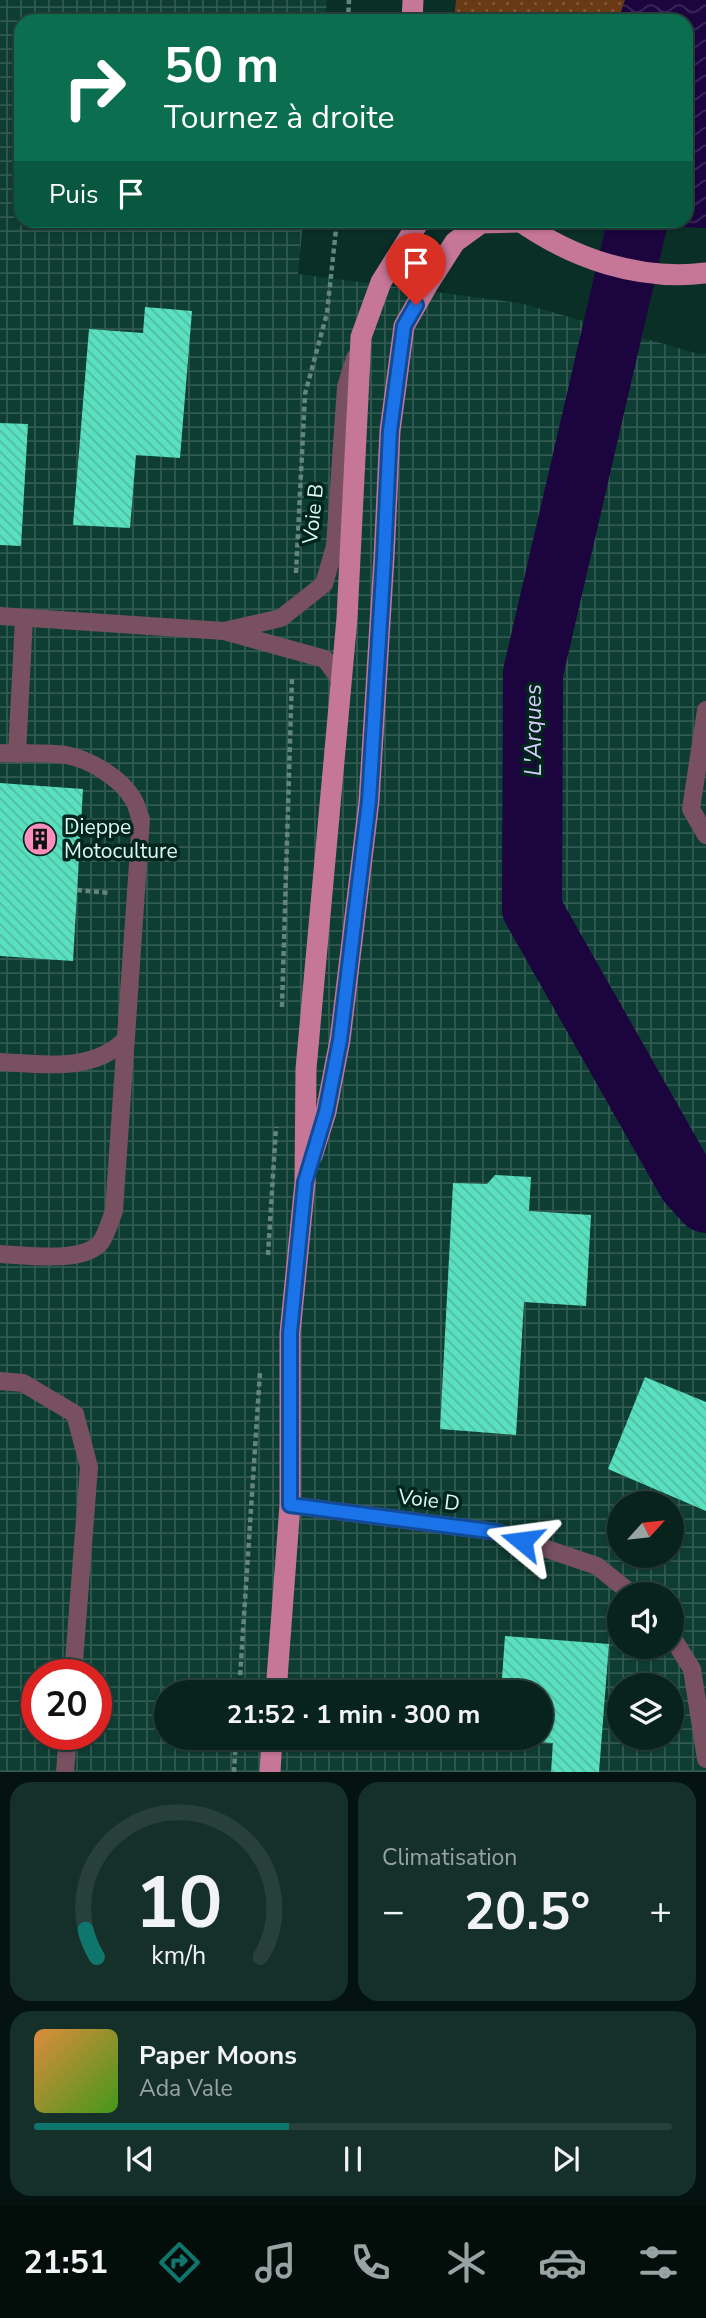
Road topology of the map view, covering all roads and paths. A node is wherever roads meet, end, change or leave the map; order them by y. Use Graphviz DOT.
graph roads {
  1 [pos="336,228"];
  2 [pos="415,228"];
  3 [pos="474,228"];
  4 [pos="532,228"];
  5 [pos="706,273"];
  6 [pos="361,337"];
  7 [pos="295,607"];
  8 [pos="0,616"];
  9 [pos="24,618"];
  10 [pos="224,631"];
  11 [pos="293,650"];
  12 [pos="341,681"];
  13 [pos="706,710"];
  14 [pos="9,753"];
  15 [pos="706,835"];
  16 [pos="77,890"];
  17 [pos="136,895"];
  18 [pos="281,1016"];
  19 [pos="126,1039"];
  20 [pos="0,1062"];
  21 [pos="276,1118"];
  22 [pos="305,1182"];
  23 [pos="0,1254"];
  24 [pos="267,1264"];
  25 [pos="261,1360"];
  26 [pos="0,1381"];
  27 [pos="290,1505"];
  28 [pos="617,1582"];
  29 [pos="684,1656"];
  30 [pos="74,1659"];
  31 [pos="240,1680"];
  32 [pos="277,1680"];
  33 [pos="67,1750"];
  34 [pos="235,1750"];
  35 [pos="271,1750"];
  36 [pos="706,1759"];
  37 [pos="65,1772"];
  38 [pos="234,1772"];
  39 [pos="270,1772"];
  1 -- 7 [label="path"];
  2 -- 6 [label="main road"];
  3 -- 22 [label="main road"];
  4 -- 5 [label="main road"];
  6 -- 7 [label="lane, Voie B"];
  6 -- 12 [label="main road"];
  7 -- 10 [label="lane, Voie B"];
  8 -- 9 [label="lane, Voie B"];
  9 -- 10 [label="lane, Voie B"];
  9 -- 14 [label="lane"];
  10 -- 11 [label="lane, Voie B"];
  11 -- 12 [label="lane, Voie B"];
  11 -- 18 [label="path"];
  12 -- 22 [label="main road"];
  13 -- 15 [label="lane"];
  14 -- 17 [label="lane"];
  16 -- 17 [label="path"];
  17 -- 19 [label="lane"];
  19 -- 20 [label="lane"];
  19 -- 23 [label="lane"];
  21 -- 24 [label="path"];
  22 -- 27 [label="main road"];
  25 -- 31 [label="path"];
  26 -- 30 [label="lane"];
  27 -- 28 [label="lane, Voie D"];
  27 -- 32 [label="main road"];
  29 -- 36 [label="lane"];
  33 -- 37 [label="lane"];
  34 -- 38 [label="path"];
  35 -- 39 [label="main road"];
}
